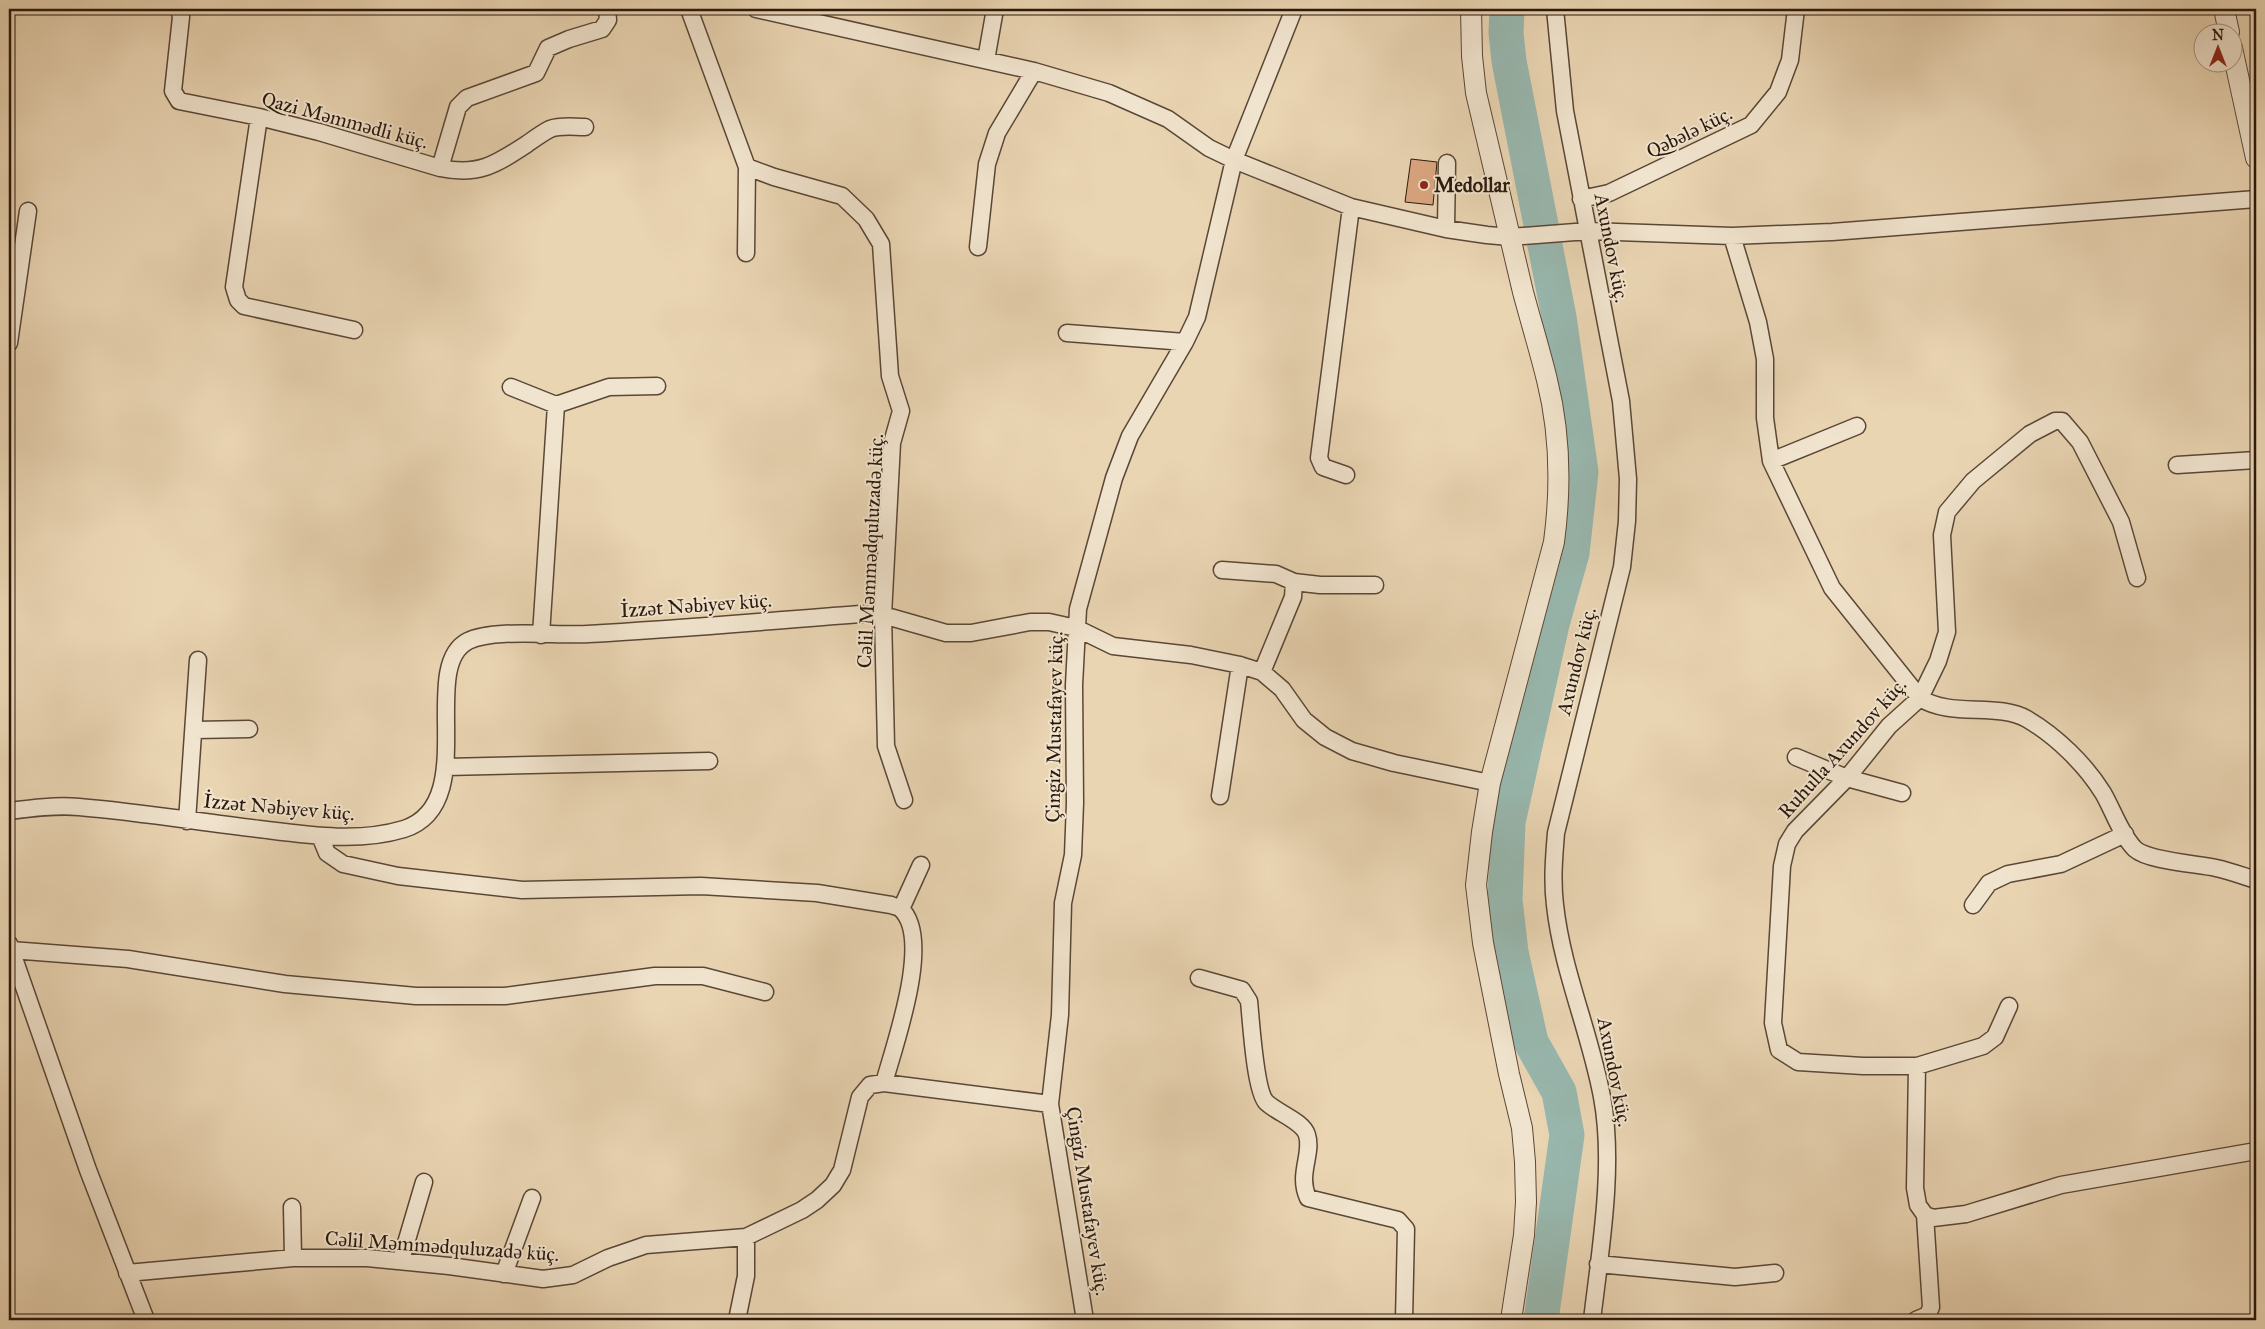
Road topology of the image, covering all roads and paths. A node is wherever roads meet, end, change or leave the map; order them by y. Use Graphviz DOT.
graph roads {
  1 [pos="179,9"];
  2 [pos="607,9"];
  3 [pos="689,9"];
  4 [pos="756,9"];
  5 [pos="995,9"];
  6 [pos="1294,9"];
  7 [pos="1471,9"];
  8 [pos="1556,9"];
  9 [pos="1796,9"];
  10 [pos="2224,9"];
  11 [pos="2227,22"];
  12 [pos="986,60"];
  13 [pos="1034,70"];
  14 [pos="2237,72"];
  15 [pos="259,117"];
  16 [pos="585,127"];
  17 [pos="2256,158"];
  18 [pos="1234,160"];
  19 [pos="1447,164"];
  20 [pos="747,167"];
  21 [pos="440,168"];
  22 [pos="1581,199"];
  23 [pos="2256,199"];
  24 [pos="1351,208"];
  25 [pos="28,211"];
  26 [pos="1446,229"];
  27 [pos="1588,231"];
  28 [pos="1517,236"];
  29 [pos="1732,236"];
  30 [pos="978,247"];
  31 [pos="746,253"];
  32 [pos="354,330"];
  33 [pos="1067,333"];
  34 [pos="1185,342"];
  35 [pos="9,343"];
  36 [pos="657,386"];
  37 [pos="511,388"];
  38 [pos="556,405"];
  39 [pos="1857,426"];
  40 [pos="1771,460"];
  41 [pos="2256,460"];
  42 [pos="2177,465"];
  43 [pos="1346,475"];
  44 [pos="1222,570"];
  45 [pos="2137,578"];
  46 [pos="1294,582"];
  47 [pos="1375,585"];
  48 [pos="883,616"];
  49 [pos="1076,628"];
  50 [pos="541,635"];
  51 [pos="198,660"];
  52 [pos="1240,665"];
  53 [pos="1262,672"];
  54 [pos="1920,698"];
  55 [pos="249,729"];
  56 [pos="195,730"];
  57 [pos="1796,757"];
  58 [pos="708,760"];
  59 [pos="446,767"];
  60 [pos="1847,778"];
  61 [pos="1490,783"];
  62 [pos="1902,792"];
  63 [pos="1220,796"];
  64 [pos="904,800"];
  65 [pos="9,810"];
  66 [pos="187,820"];
  67 [pos="2125,834"];
  68 [pos="320,836"];
  69 [pos="921,865"];
  70 [pos="2256,880"];
  71 [pos="1973,905"];
  72 [pos="901,909"];
  73 [pos="10,947"];
  74 [pos="1199,978"];
  75 [pos="765,992"];
  76 [pos="2009,1006"];
  77 [pos="1918,1066"];
  78 [pos="884,1083"];
  79 [pos="1050,1104"];
  80 [pos="2256,1150"];
  81 [pos="424,1182"];
  82 [pos="532,1198"];
  83 [pos="292,1207"];
  84 [pos="1925,1214"];
  85 [pos="746,1237"];
  86 [pos="293,1258"];
  87 [pos="401,1260"];
  88 [pos="1598,1264"];
  89 [pos="127,1273"];
  90 [pos="1774,1273"];
  91 [pos="504,1274"];
  92 [pos="146,1320"];
  93 [pos="737,1320"];
  94 [pos="1085,1320"];
  95 [pos="1404,1320"];
  96 [pos="1511,1320"];
  97 [pos="1592,1320"];
  98 [pos="1916,1320"];
  1 -- 15 [label="street, Qazi Məmmədli küç."];
  2 -- 21 [label="street"];
  3 -- 20 [label="street"];
  4 -- 12 [label="street"];
  5 -- 12 [label="street"];
  6 -- 18 [label="street, Çingiz Mustafayev küç."];
  7 -- 28 [label="street"];
  8 -- 22 [label="street, Axundov küç."];
  9 -- 22 [label="street, Qəbələ küç."];
  10 -- 11 [label="street"];
  12 -- 13 [label="street"];
  13 -- 18 [label="street"];
  13 -- 30 [label="street"];
  14 -- 17 [label="street"];
  15 -- 21 [label="street, Qazi Məmmədli küç."];
  15 -- 32 [label="street"];
  16 -- 21 [label="street, Qazi Məmmədli küç."];
  18 -- 24 [label="street"];
  18 -- 34 [label="street, Çingiz Mustafayev küç."];
  19 -- 26 [label="street"];
  20 -- 31 [label="street"];
  20 -- 48 [label="street, Cəlil Məmmədquluzadə küç."];
  22 -- 27 [label="street, Axundov küç."];
  23 -- 29 [label="street"];
  24 -- 26 [label="street"];
  24 -- 43 [label="street"];
  25 -- 35 [label="street"];
  26 -- 28 [label="street"];
  27 -- 28 [label="street"];
  27 -- 29 [label="street"];
  27 -- 88 [label="street, Axundov küç."];
  28 -- 61 [label="street"];
  29 -- 40 [label="street"];
  33 -- 34 [label="street"];
  34 -- 49 [label="street, Çingiz Mustafayev küç."];
  36 -- 38 [label="street"];
  37 -- 38 [label="street"];
  38 -- 50 [label="street"];
  39 -- 40 [label="street"];
  40 -- 54 [label="street"];
  41 -- 42 [label="street"];
  44 -- 46 [label="street"];
  45 -- 54 [label="street, Ruhulla Axundov küç."];
  46 -- 47 [label="street"];
  46 -- 53 [label="street"];
  48 -- 49 [label="street, İzzət Nəbiyev küç."];
  48 -- 50 [label="street, İzzət Nəbiyev küç."];
  48 -- 64 [label="street, Cəlil Məmmədquluzadə küç."];
  49 -- 52 [label="street, İzzət Nəbiyev küç."];
  49 -- 79 [label="street, Çingiz Mustafayev küç."];
  50 -- 59 [label="street, İzzət Nəbiyev küç."];
  51 -- 56 [label="street"];
  52 -- 53 [label="street, İzzət Nəbiyev küç."];
  52 -- 63 [label="street"];
  53 -- 61 [label="street, İzzət Nəbiyev küç."];
  54 -- 60 [label="street, Ruhulla Axundov küç."];
  54 -- 67 [label="street"];
  55 -- 56 [label="street"];
  56 -- 66 [label="street"];
  57 -- 60 [label="street"];
  58 -- 59 [label="street"];
  59 -- 68 [label="street, İzzət Nəbiyev küç."];
  60 -- 62 [label="street"];
  60 -- 77 [label="street, Ruhulla Axundov küç."];
  61 -- 96 [label="street"];
  65 -- 66 [label="street, İzzət Nəbiyev küç."];
  66 -- 68 [label="street, İzzət Nəbiyev küç."];
  67 -- 70 [label="street"];
  67 -- 71 [label="street"];
  68 -- 72 [label="street"];
  69 -- 72 [label="street"];
  72 -- 78 [label="street"];
  73 -- 75 [label="street"];
  73 -- 89 [label="street"];
  74 -- 95 [label="street"];
  76 -- 77 [label="street, Ruhulla Axundov küç."];
  77 -- 84 [label="street"];
  78 -- 79 [label="street"];
  78 -- 85 [label="street, Cəlil Məmmədquluzadə küç."];
  79 -- 94 [label="street, Çingiz Mustafayev küç."];
  80 -- 84 [label="street"];
  81 -- 87 [label="street"];
  82 -- 91 [label="street"];
  83 -- 86 [label="street"];
  84 -- 98 [label="street"];
  85 -- 91 [label="street, Cəlil Məmmədquluzadə küç."];
  85 -- 93 [label="street"];
  86 -- 87 [label="street, Cəlil Məmmədquluzadə küç."];
  86 -- 89 [label="street, Cəlil Məmmədquluzadə küç."];
  87 -- 91 [label="street, Cəlil Məmmədquluzadə küç."];
  88 -- 90 [label="street"];
  88 -- 97 [label="street, Axundov küç."];
  89 -- 92 [label="street"];
}
